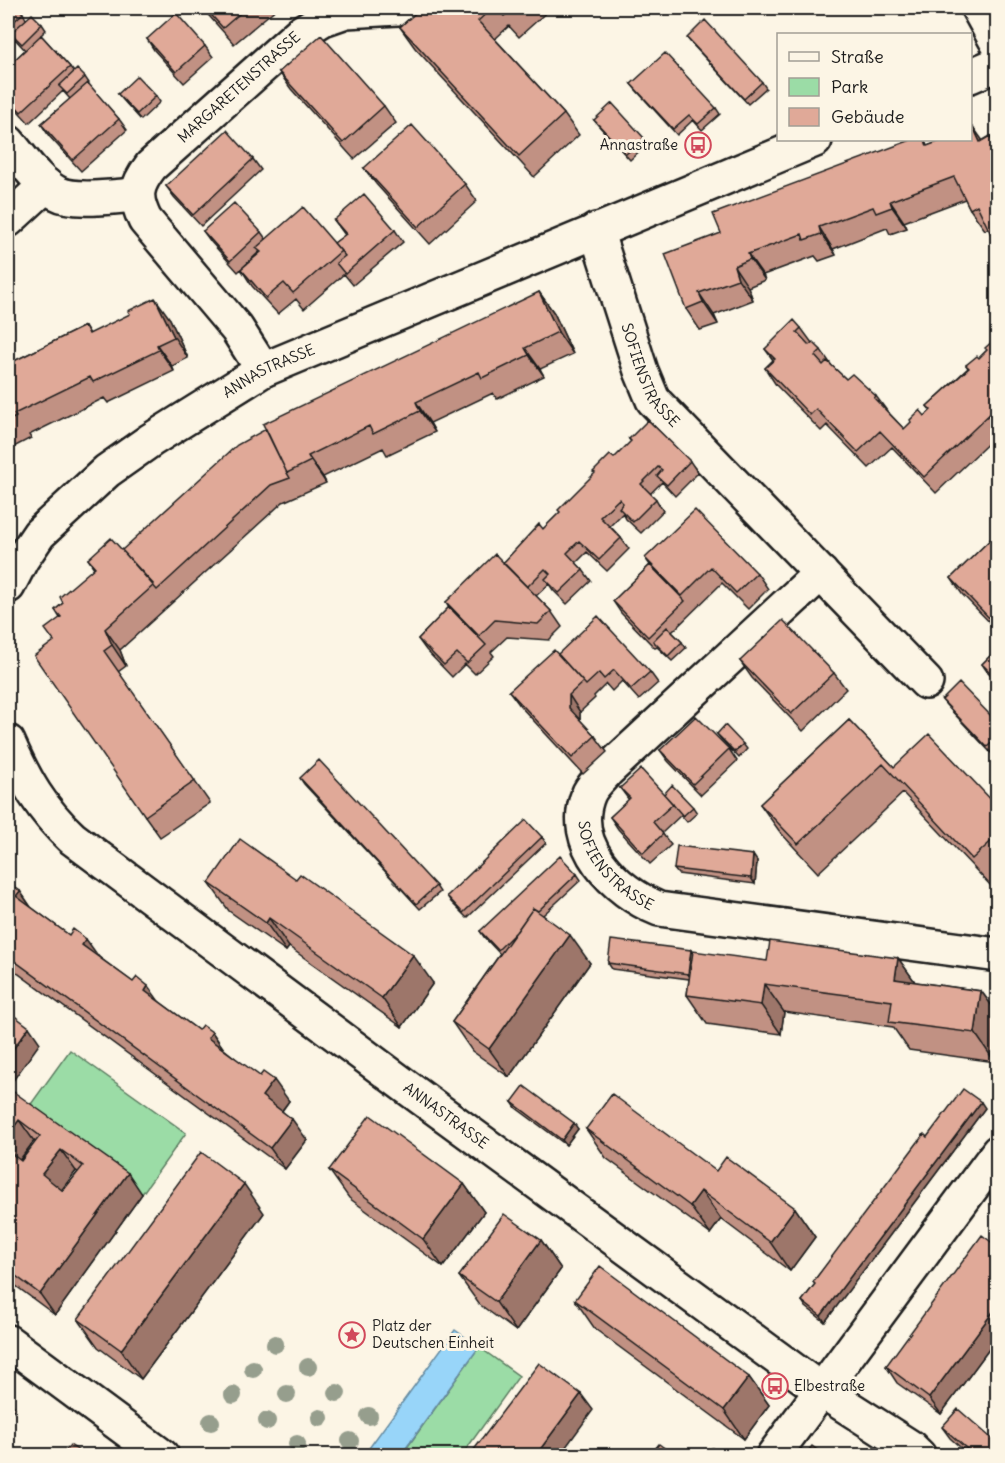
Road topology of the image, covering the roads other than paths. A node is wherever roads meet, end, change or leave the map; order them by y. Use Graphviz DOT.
graph roads {
  1 [pos="398,8"];
  2 [pos="978,8"];
  3 [pos="998,44"];
  4 [pos="998,64"];
  5 [pos="972,75"];
  6 [pos="813,141"];
  7 [pos="8,142"];
  8 [pos="46,185"];
  9 [pos="137,195"];
  10 [pos="8,220"];
  11 [pos="596,230"];
  12 [pos="263,370"];
  13 [pos="821,573"];
  14 [pos="8,586"];
  15 [pos="926,682"];
  16 [pos="8,742"];
  17 [pos="998,956"];
  18 [pos="998,1152"];
  19 [pos="8,1342"];
  20 [pos="821,1390"];
  21 [pos="162,1455"];
  22 [pos="773,1455"];
  23 [pos="919,1455"];
  1 -- 9 [label="street, MARGARETENSTRASSE"];
  2 -- 3 [label="street"];
  4 -- 5 [label="street"];
  6 -- 11 [label="street, ANNASTRASSE"];
  7 -- 8 [label="street"];
  8 -- 9 [label="street"];
  8 -- 10 [label="street"];
  9 -- 12 [label="street"];
  11 -- 12 [label="street, ANNASTRASSE"];
  11 -- 13 [label="street, SOFIENSTRASSE"];
  12 -- 14 [label="street, ANNASTRASSE"];
  13 -- 15 [label="street, SOFIENSTRASSE"];
  13 -- 17 [label="street, SOFIENSTRASSE"];
  16 -- 20 [label="street, ANNASTRASSE"];
  18 -- 20 [label="street"];
  19 -- 21 [label="street"];
  20 -- 22 [label="street"];
  20 -- 23 [label="street, ANNASTRASSE"];
}
